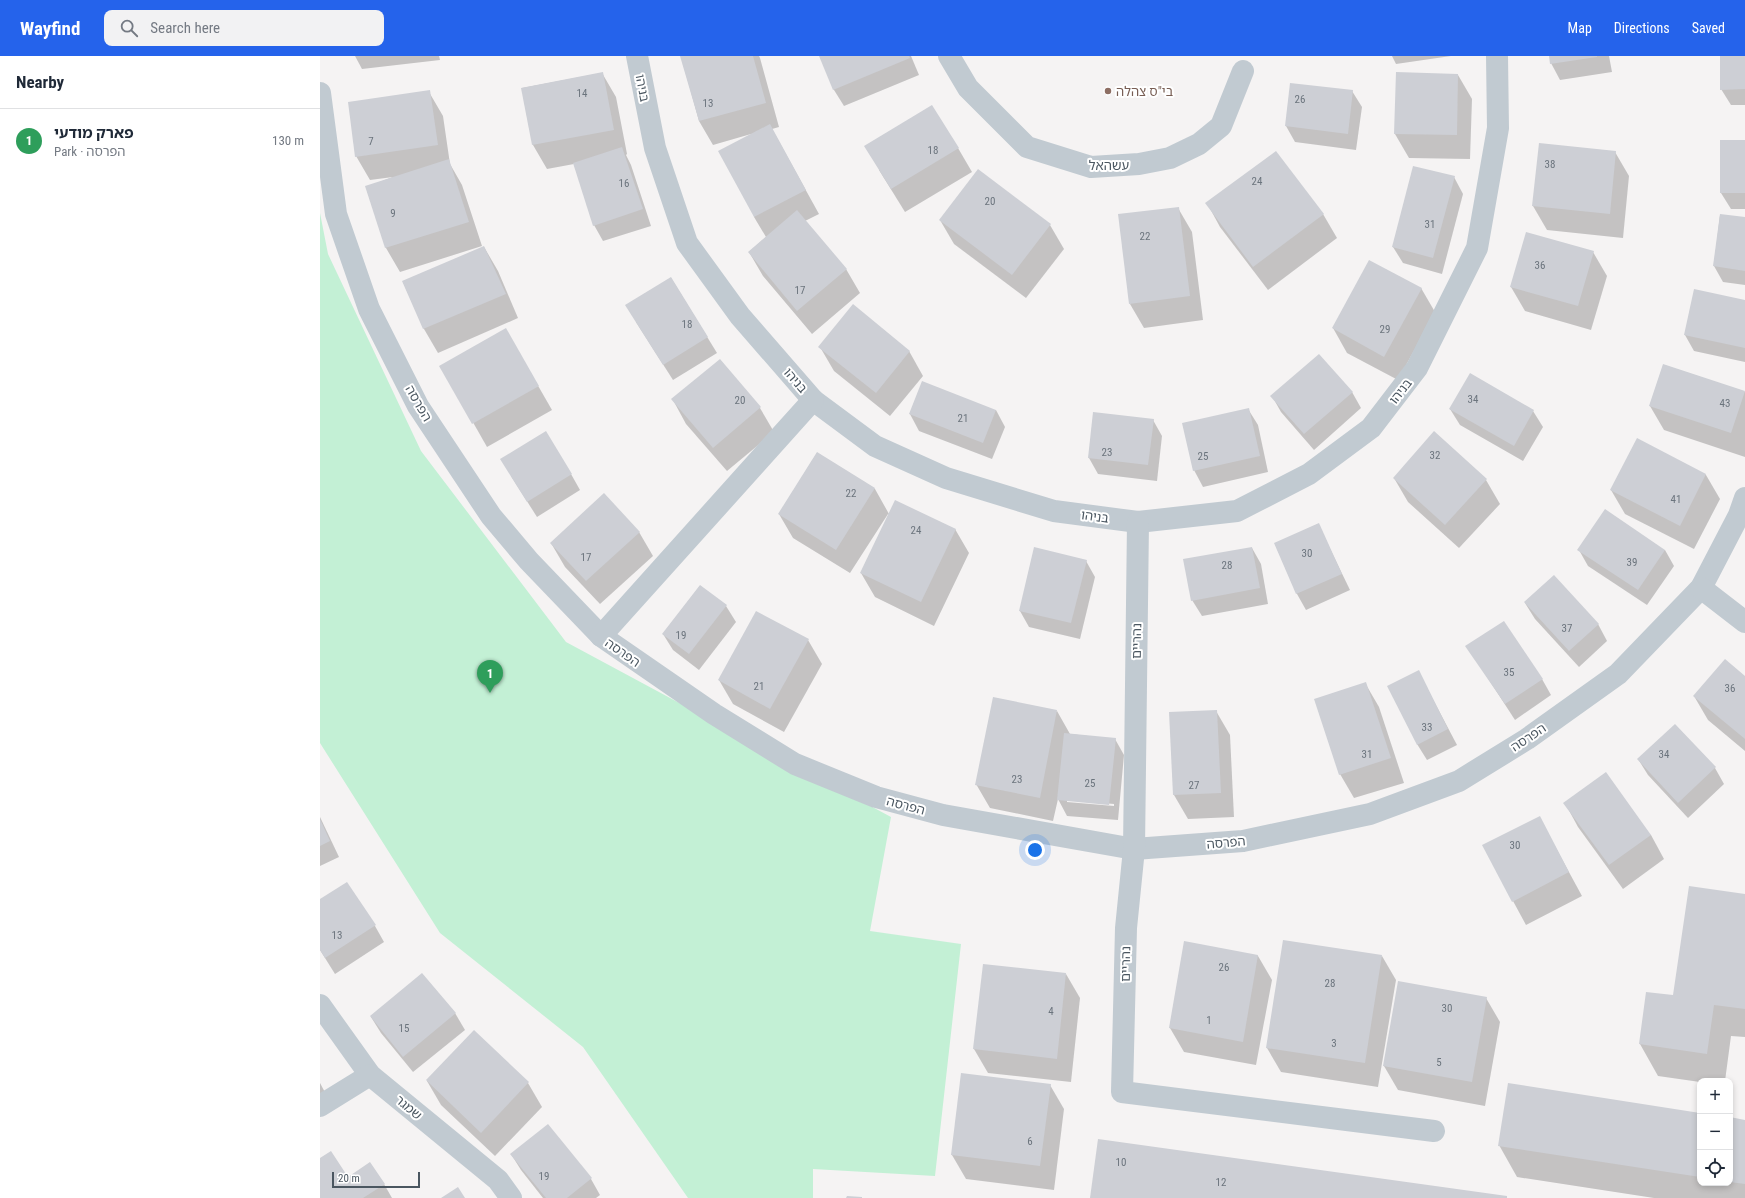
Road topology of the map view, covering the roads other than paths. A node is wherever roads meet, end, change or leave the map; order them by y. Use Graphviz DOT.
graph roads {
  1 [pos="636,56"];
  2 [pos="949,56"];
  3 [pos="1497,56"];
  4 [pos="1243,71"];
  5 [pos="320,93"];
  6 [pos="814,400"];
  7 [pos="1745,498"];
  8 [pos="1138,522"];
  9 [pos="1701,588"];
  10 [pos="1745,622"];
  11 [pos="601,636"];
  12 [pos="1134,849"];
  13 [pos="320,1005"];
  14 [pos="370,1075"];
  15 [pos="320,1106"];
  16 [pos="1434,1131"];
  17 [pos="511,1198"];
  1 -- 6 [label="street, בניהו"];
  2 -- 4 [label="street, עשהאל"];
  3 -- 8 [label="street, בניהו"];
  5 -- 11 [label="street, הפרסה"];
  6 -- 8 [label="street, בניהו"];
  6 -- 11 [label="street"];
  7 -- 9 [label="street, הפרסה"];
  8 -- 12 [label="street, נהריים"];
  9 -- 10 [label="street"];
  9 -- 12 [label="street, הפרסה"];
  11 -- 12 [label="street, הפרסה"];
  12 -- 16 [label="street, נהריים"];
  13 -- 14 [label="street, שמגר"];
  14 -- 15 [label="street"];
  14 -- 17 [label="street, שמגר"];
}
